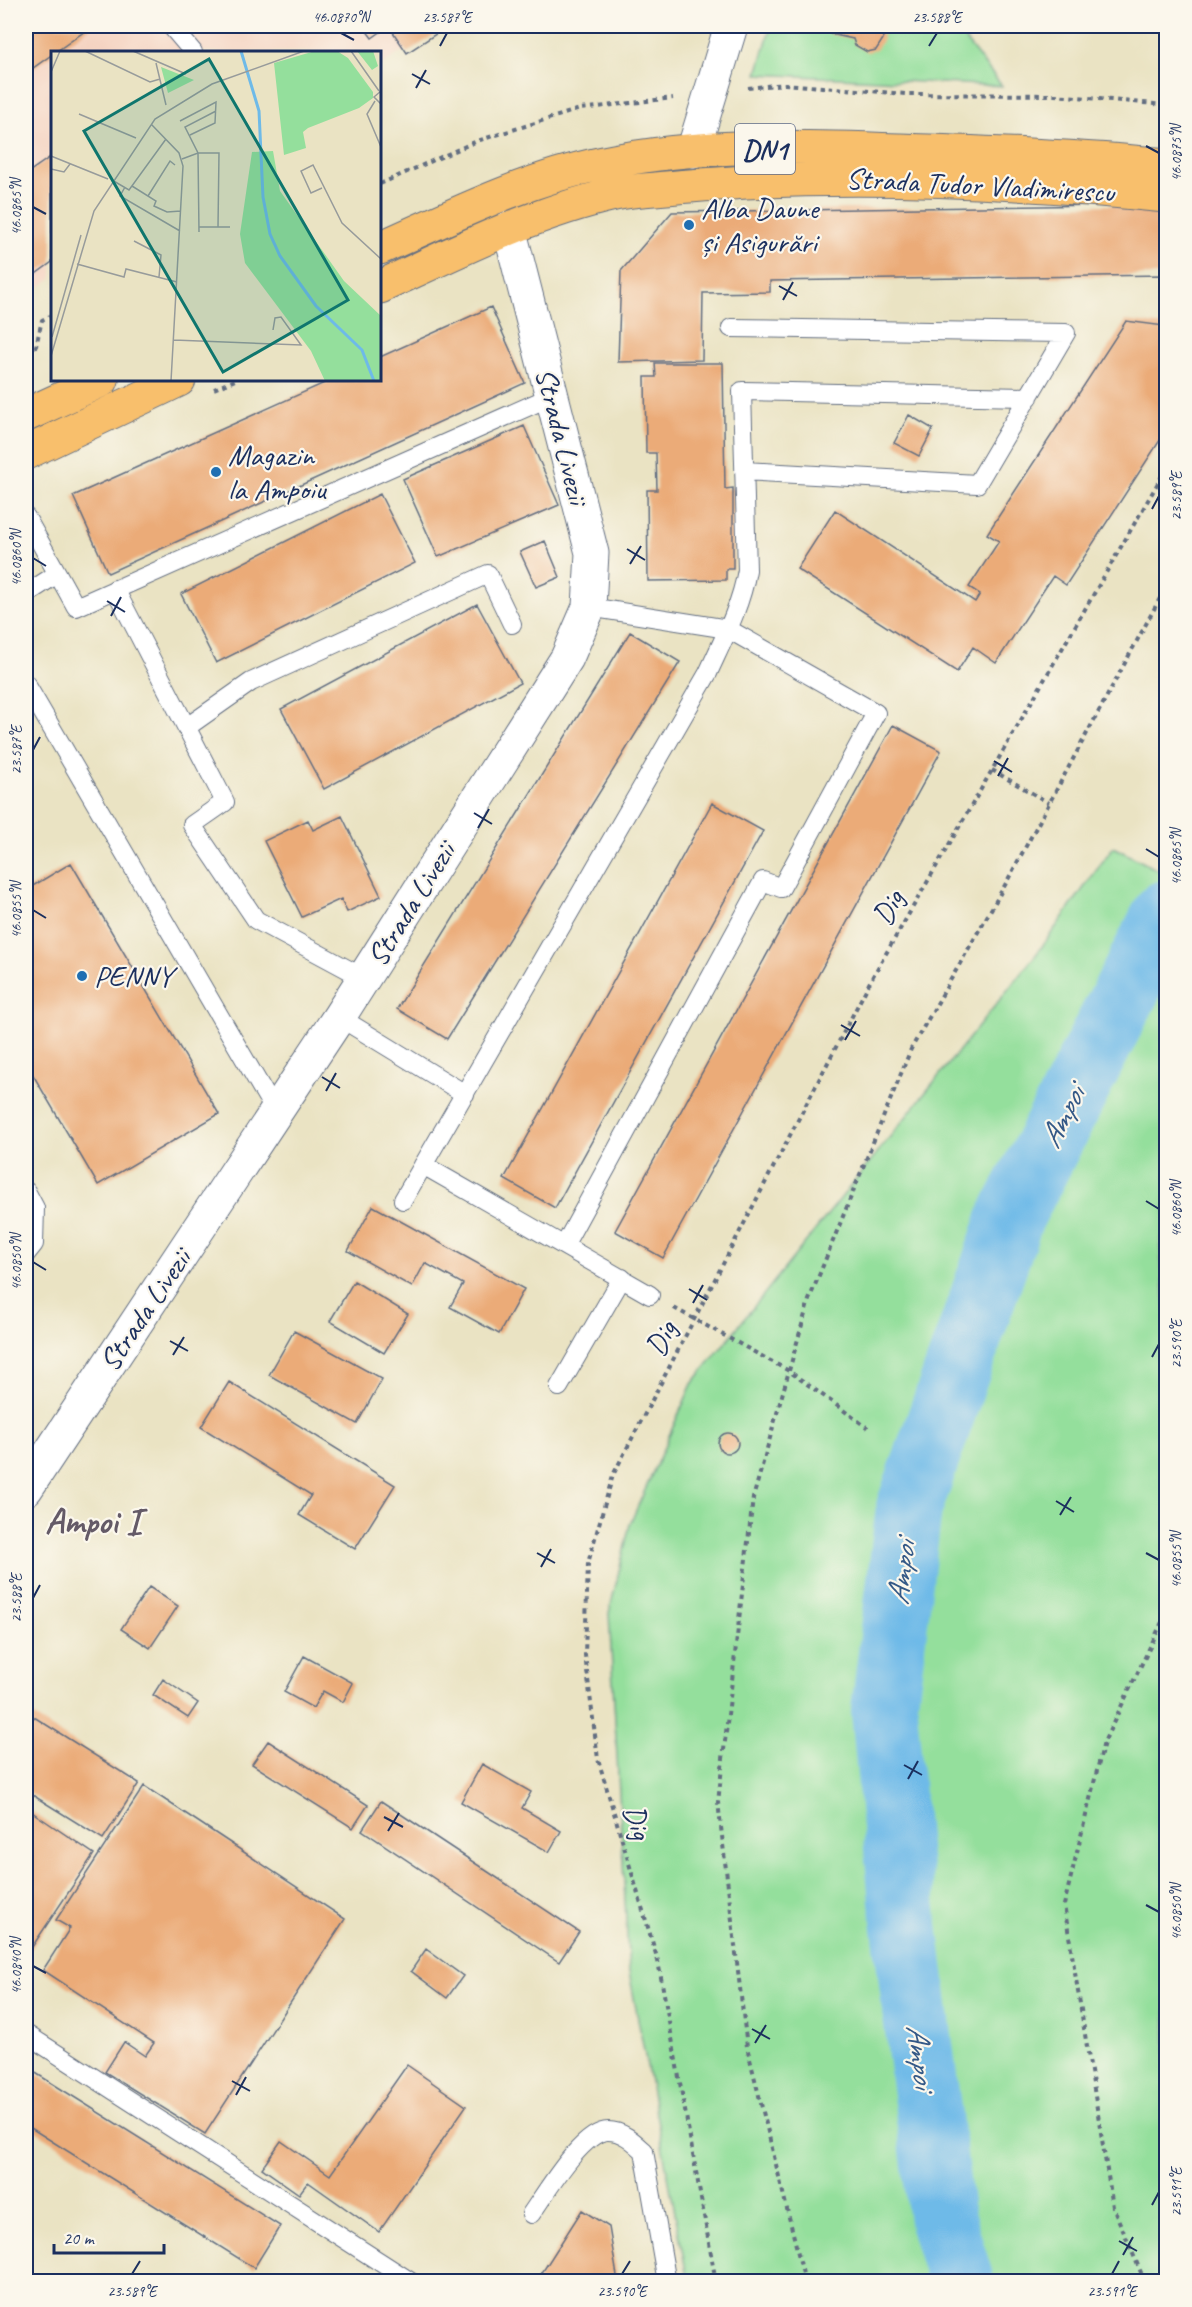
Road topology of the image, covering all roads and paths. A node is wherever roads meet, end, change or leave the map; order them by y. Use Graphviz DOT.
graph roads {
  1 [pos="171,26"];
  2 [pos="731,26"];
  3 [pos="192,51"];
  4 [pos="710,93"];
  5 [pos="1167,105"];
  6 [pos="693,151"];
  7 [pos="1167,165"];
  8 [pos="381,184"];
  9 [pos="1167,196"];
  10 [pos="509,228"];
  11 [pos="381,248"];
  12 [pos="381,287"];
  13 [pos="51,316"];
  14 [pos="731,328"];
  15 [pos="26,351"];
  16 [pos="100,381"];
  17 [pos="177,381"];
  18 [pos="552,396"];
  19 [pos="1029,397"];
  20 [pos="26,415"];
  21 [pos="26,453"];
  22 [pos="1167,469"];
  23 [pos="744,471"];
  24 [pos="26,517"];
  25 [pos="57,574"];
  26 [pos="1167,587"];
  27 [pos="115,589"];
  28 [pos="26,594"];
  29 [pos="589,607"];
  30 [pos="512,624"];
  31 [pos="728,629"];
  32 [pos="26,684"];
  33 [pos="187,728"];
  34 [pos="992,770"];
  35 [pos="1050,803"];
  36 [pos="364,978"];
  37 [pos="339,1017"];
  38 [pos="465,1094"];
  39 [pos="276,1113"];
  40 [pos="423,1165"];
  41 [pos="26,1191"];
  42 [pos="403,1200"];
  43 [pos="565,1244"];
  44 [pos="26,1254"];
  45 [pos="622,1278"];
  46 [pos="650,1295"];
  47 [pos="694,1319"];
  48 [pos="789,1371"];
  49 [pos="559,1387"];
  50 [pos="868,1428"];
  51 [pos="30,1469"];
  52 [pos="1167,1585"];
  53 [pos="26,2034"];
  54 [pos="531,2214"];
  55 [pos="411,2282"];
  56 [pos="667,2282"];
  57 [pos="716,2282"];
  58 [pos="805,2282"];
  59 [pos="1145,2282"];
  1 -- 3 [label="lane"];
  2 -- 4 [label="street"];
  4 -- 5 [label="path"];
  4 -- 6 [label="street"];
  4 -- 8 [label="path"];
  6 -- 7 [label="main road, Strada Tudor Vladimirescu / DN1"];
  6 -- 11 [label="main road, Strada Tudor Vladimirescu / DN1"];
  9 -- 10 [label="main road, Strada Tudor Vladimirescu / DN1"];
  10 -- 12 [label="main road, Strada Tudor Vladimirescu / DN1"];
  10 -- 18 [label="street, Strada Livezii"];
  13 -- 15 [label="path"];
  14 -- 19 [label="lane"];
  16 -- 20 [label="main road"];
  17 -- 21 [label="main road"];
  18 -- 27 [label="lane"];
  18 -- 29 [label="street, Strada Livezii"];
  19 -- 23 [label="lane"];
  19 -- 23 [label="lane"];
  22 -- 34 [label="path, Dig"];
  23 -- 31 [label="lane"];
  24 -- 25 [label="lane"];
  25 -- 27 [label="lane"];
  25 -- 28 [label="lane"];
  26 -- 35 [label="path"];
  27 -- 33 [label="lane"];
  29 -- 31 [label="lane"];
  29 -- 36 [label="street, Strada Livezii"];
  30 -- 33 [label="lane"];
  31 -- 38 [label="lane"];
  31 -- 43 [label="lane"];
  32 -- 39 [label="lane"];
  33 -- 36 [label="lane"];
  34 -- 35 [label="path"];
  34 -- 47 [label="path, Dig"];
  35 -- 48 [label="path"];
  36 -- 37 [label="street, Strada Livezii"];
  37 -- 38 [label="lane"];
  37 -- 39 [label="street, Strada Livezii"];
  38 -- 40 [label="lane"];
  39 -- 51 [label="street, Strada Livezii"];
  40 -- 42 [label="lane"];
  40 -- 43 [label="lane"];
  41 -- 44 [label="lane"];
  43 -- 45 [label="lane"];
  45 -- 46 [label="lane"];
  45 -- 49 [label="lane"];
  47 -- 48 [label="path"];
  47 -- 57 [label="path, Dig"];
  48 -- 50 [label="path"];
  48 -- 58 [label="path"];
  52 -- 59 [label="path"];
  53 -- 55 [label="lane"];
  54 -- 56 [label="lane"];
}
